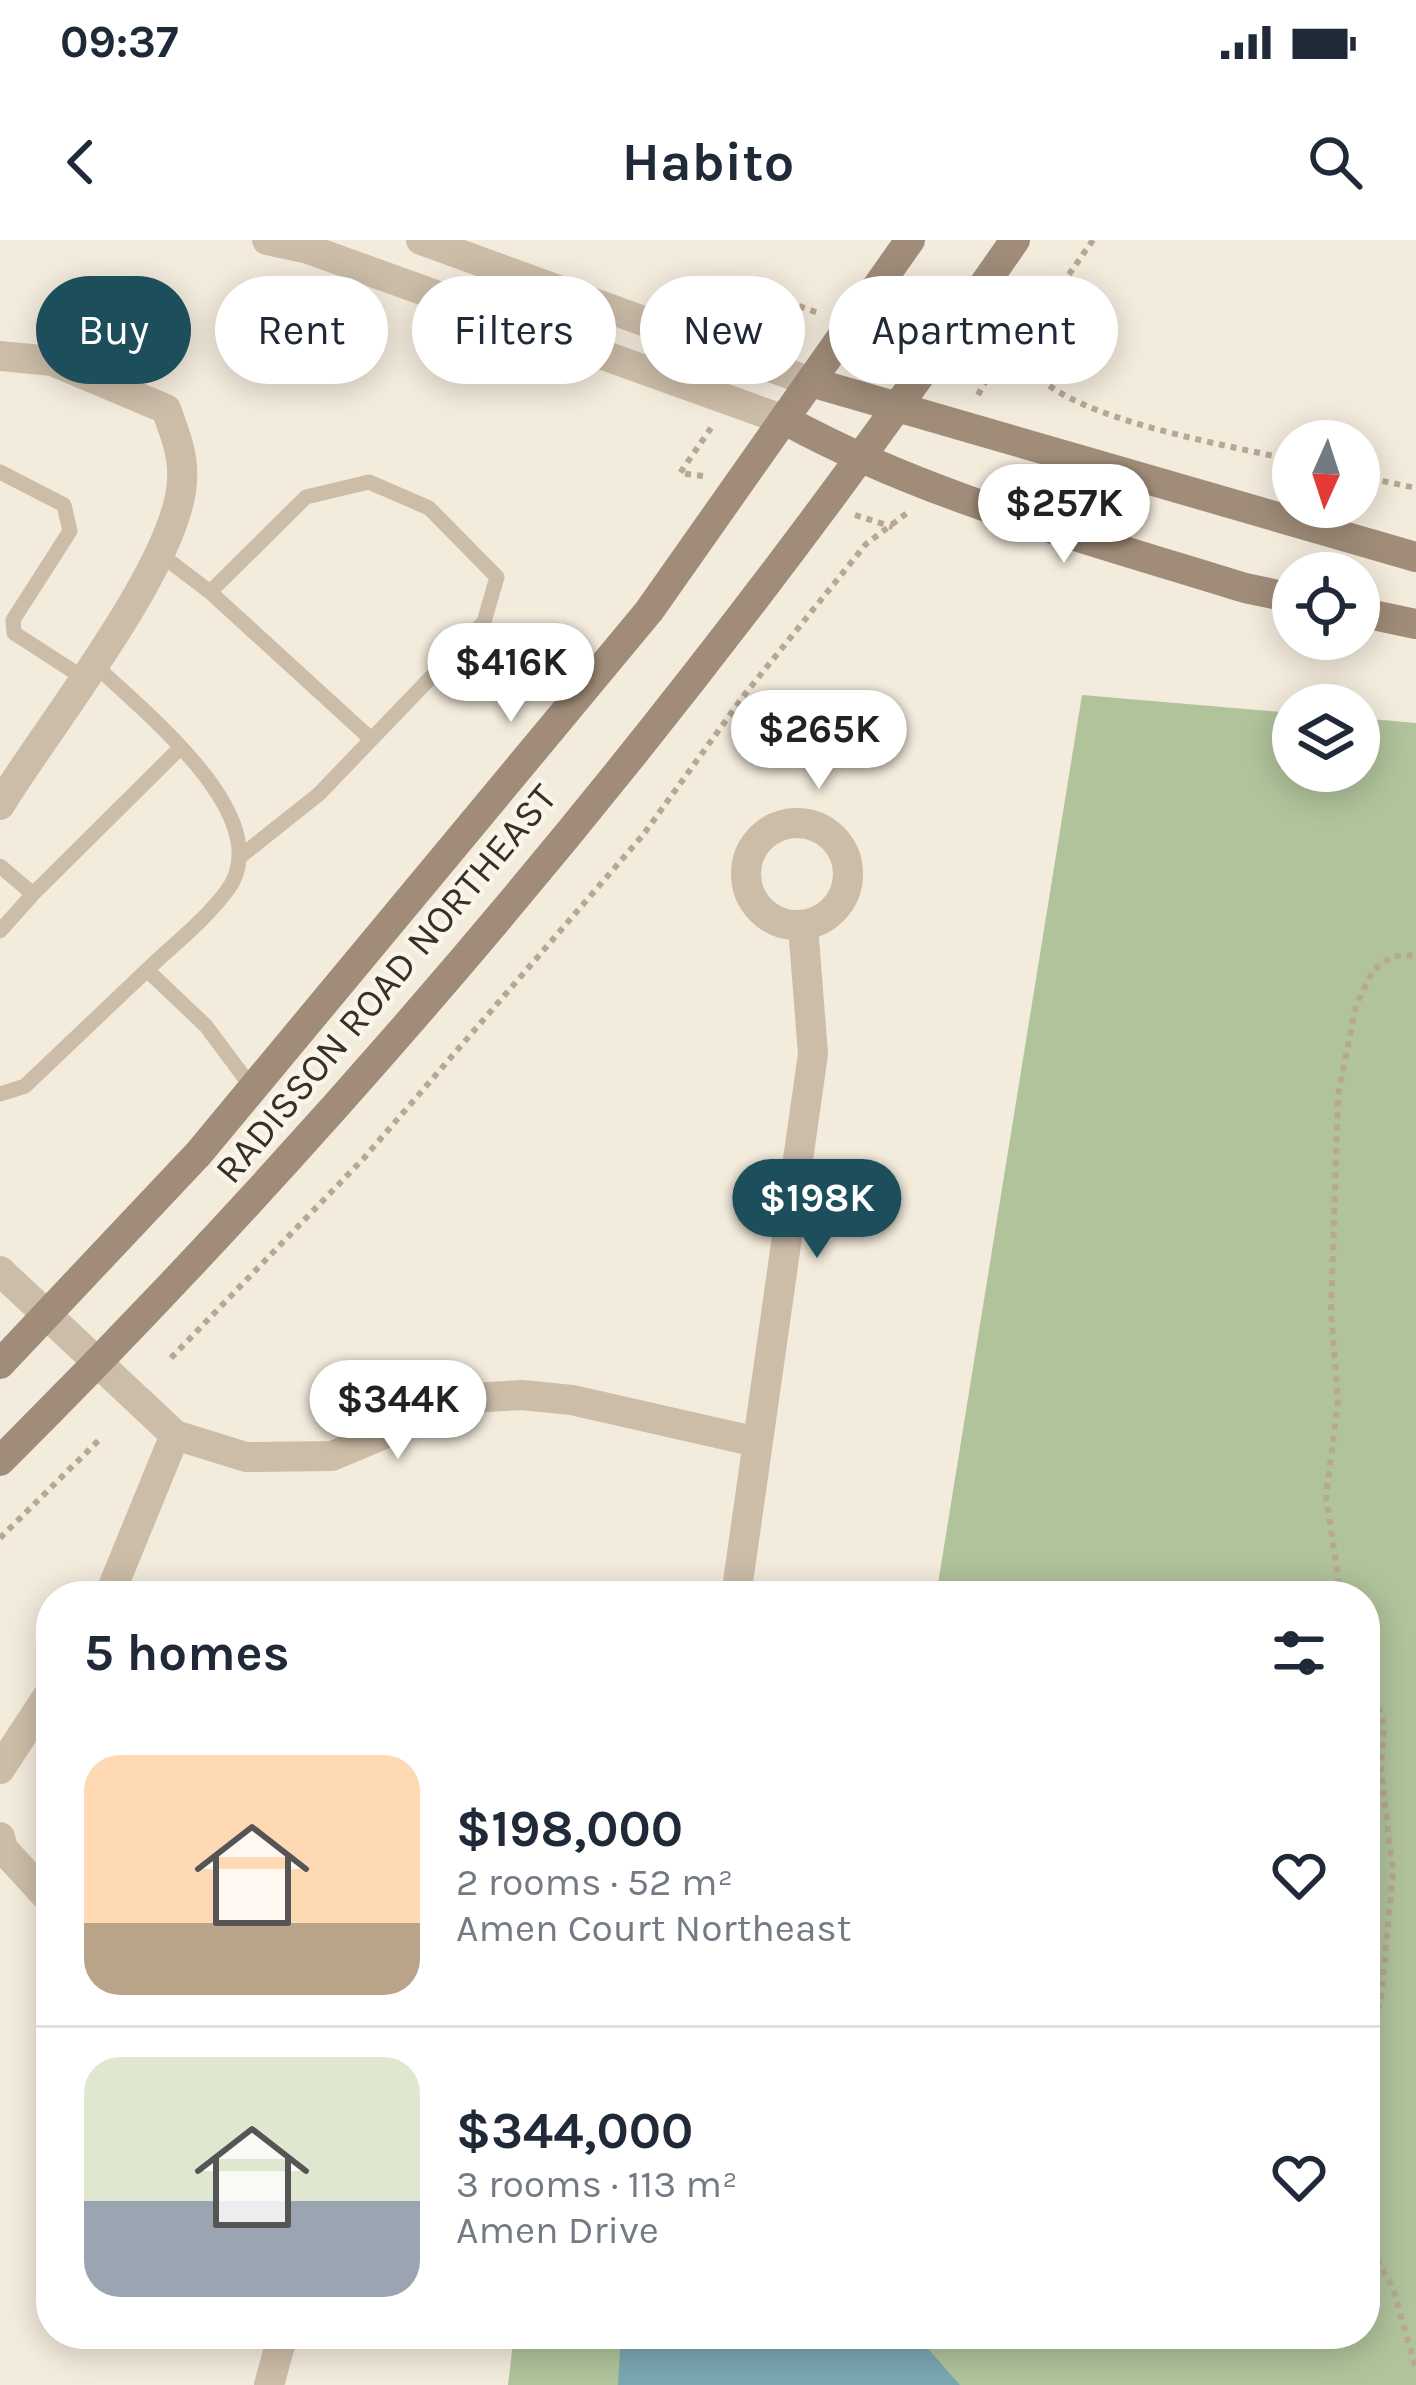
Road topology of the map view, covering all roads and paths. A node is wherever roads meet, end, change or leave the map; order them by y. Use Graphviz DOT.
graph roads {
  1 [pos="267,240"];
  2 [pos="421,240"];
  3 [pos="910,240"];
  4 [pos="1015,240"];
  5 [pos="1093,240"];
  6 [pos="1068,276"];
  7 [pos="0,356"];
  8 [pos="811,382"];
  9 [pos="1047,384"];
  10 [pos="893,408"];
  11 [pos="787,421"];
  12 [pos="1272,455"];
  13 [pos="858,460"];
  14 [pos="0,472"];
  15 [pos="1380,480"];
  16 [pos="1416,488"];
  17 [pos="904,520"];
  18 [pos="160,554"];
  19 [pos="1416,557"];
  20 [pos="210,592"];
  21 [pos="1272,594"];
  22 [pos="1380,616"];
  23 [pos="1416,624"];
  24 [pos="87,669"];
  25 [pos="371,739"];
  26 [pos="180,748"];
  27 [pos="0,805"];
  28 [pos="242,856"];
  29 [pos="0,866"];
  30 [pos="34,894"];
  31 [pos="803,926"];
  32 [pos="0,931"];
  33 [pos="1416,955"];
  34 [pos="147,970"];
  35 [pos="253,1089"];
  36 [pos="0,1094"];
  37 [pos="0,1271"];
  38 [pos="47,1315"];
  39 [pos="171,1358"];
  40 [pos="0,1364"];
  41 [pos="97,1364"];
  42 [pos="175,1435"];
  43 [pos="100,1439"];
  44 [pos="757,1442"];
  45 [pos="0,1461"];
  46 [pos="0,1538"];
  47 [pos="115,1581"];
  48 [pos="738,1581"];
  49 [pos="1339,1581"];
  50 [pos="1380,1712"];
  51 [pos="36,1714"];
  52 [pos="0,1768"];
  53 [pos="0,1837"];
  54 [pos="36,1884"];
  55 [pos="1380,2002"];
  56 [pos="1380,2264"];
  57 [pos="279,2349"];
  58 [pos="1416,2369"];
  59 [pos="269,2385"];
  1 -- 11 [label="street"];
  2 -- 8 [label="street"];
  3 -- 8 [label="main road, RADISSON ROAD NORTHEAST"];
  4 -- 10 [label="main road, RADISSON ROAD NORTHEAST"];
  5 -- 6 [label="path"];
  7 -- 18 [label="street"];
  8 -- 10 [label="main road"];
  8 -- 11 [label="main road, RADISSON ROAD NORTHEAST"];
  9 -- 12 [label="path"];
  10 -- 13 [label="main road, RADISSON ROAD NORTHEAST"];
  10 -- 19 [label="main road"];
  11 -- 13 [label="main road"];
  11 -- 35 [label="main road, RADISSON ROAD NORTHEAST"];
  13 -- 21 [label="main road"];
  13 -- 41 [label="main road, RADISSON ROAD NORTHEAST"];
  14 -- 24 [label="lane"];
  15 -- 16 [label="path"];
  17 -- 39 [label="path"];
  18 -- 20 [label="lane"];
  18 -- 24 [label="street"];
  20 -- 25 [label="lane"];
  20 -- 25 [label="lane"];
  22 -- 23 [label="main road"];
  24 -- 26 [label="lane"];
  24 -- 27 [label="street"];
  25 -- 28 [label="lane"];
  26 -- 28 [label="lane"];
  26 -- 30 [label="lane"];
  28 -- 34 [label="lane"];
  29 -- 30 [label="lane"];
  30 -- 32 [label="lane"];
  31 -- 44 [label="street"];
  33 -- 49 [label="path"];
  34 -- 35 [label="lane"];
  34 -- 36 [label="lane"];
  35 -- 38 [label="main road, RADISSON ROAD NORTHEAST"];
  37 -- 38 [label="street"];
  38 -- 40 [label="main road, RADISSON ROAD NORTHEAST"];
  38 -- 41 [label="street"];
  41 -- 42 [label="street"];
  41 -- 45 [label="main road, RADISSON ROAD NORTHEAST"];
  42 -- 44 [label="street"];
  42 -- 47 [label="street"];
  43 -- 46 [label="path"];
  44 -- 48 [label="street"];
  50 -- 55 [label="path"];
  51 -- 52 [label="street"];
  53 -- 54 [label="street"];
  56 -- 58 [label="path"];
  57 -- 59 [label="street"];
}
